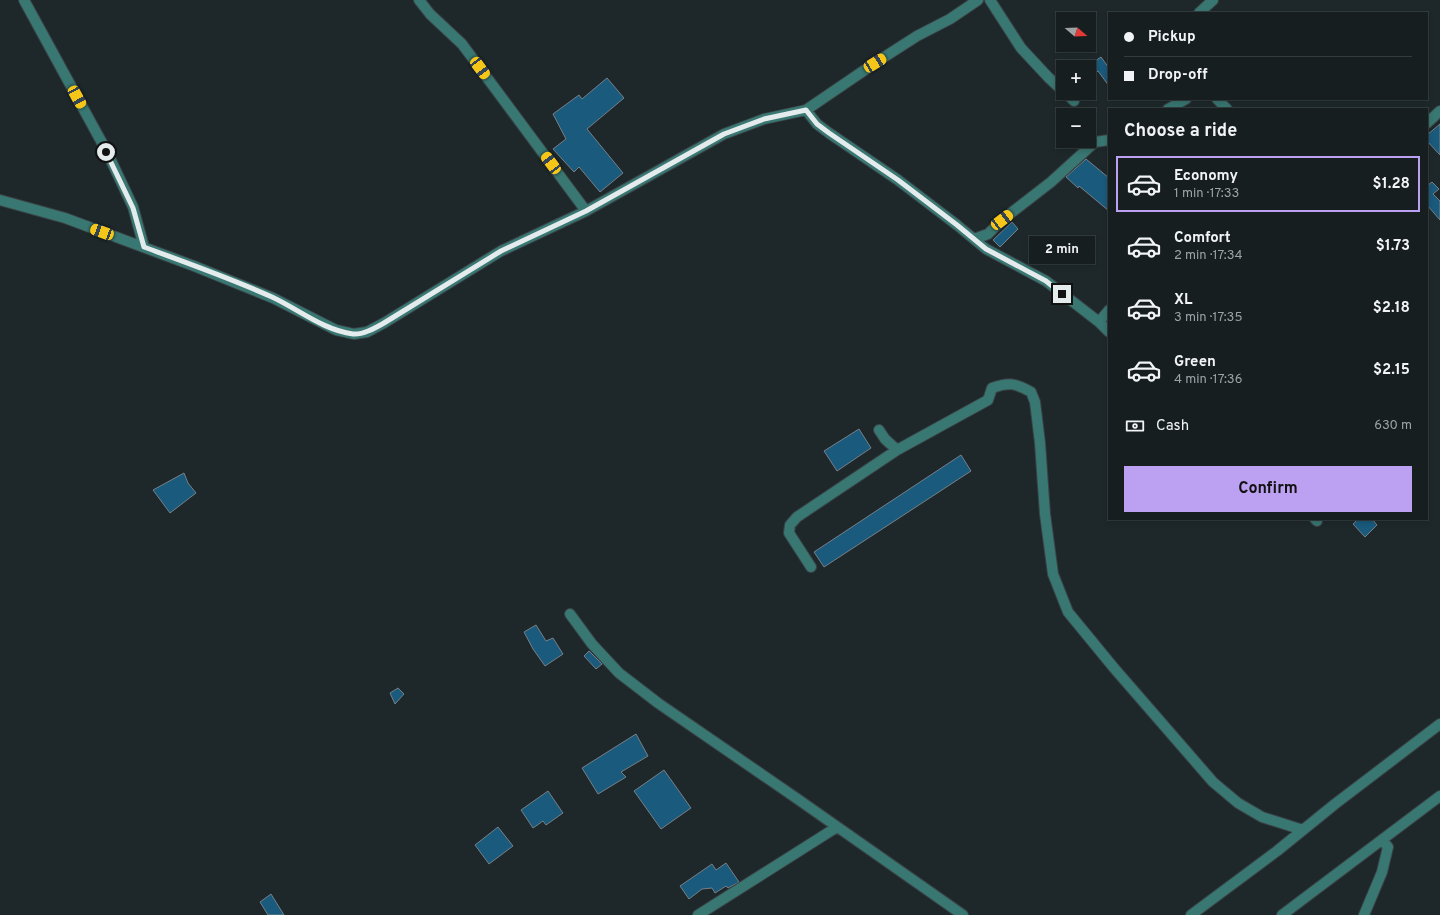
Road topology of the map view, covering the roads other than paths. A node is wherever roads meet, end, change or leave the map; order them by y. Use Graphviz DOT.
graph roads {
  1 [pos="24,0"];
  2 [pos="419,0"];
  3 [pos="978,0"];
  4 [pos="990,0"];
  5 [pos="1213,0"];
  6 [pos="1200,12"];
  7 [pos="1056,84"];
  8 [pos="1184,100"];
  9 [pos="1218,100"];
  10 [pos="1170,108"];
  11 [pos="1226,108"];
  12 [pos="806,110"];
  13 [pos="1440,111"];
  14 [pos="1428,121"];
  15 [pos="1108,140"];
  16 [pos="0,200"];
  17 [pos="586,211"];
  18 [pos="974,239"];
  19 [pos="144,247"];
  20 [pos="1108,311"];
  21 [pos="1099,322"];
  22 [pos="1108,331"];
  23 [pos="879,430"];
  24 [pos="897,450"];
  25 [pos="811,567"];
  26 [pos="570,614"];
  27 [pos="1440,724"];
  28 [pos="1440,796"];
  29 [pos="838,827"];
  30 [pos="1303,830"];
  31 [pos="1382,840"];
  32 [pos="698,915"];
  33 [pos="963,915"];
  34 [pos="1191,915"];
  35 [pos="1282,915"];
  36 [pos="1364,915"];
  1 -- 19 [label="street"];
  2 -- 17 [label="street"];
  3 -- 12 [label="street"];
  4 -- 7 [label="street"];
  5 -- 6 [label="street"];
  8 -- 10 [label="street"];
  9 -- 11 [label="street"];
  12 -- 17 [label="street"];
  12 -- 18 [label="street"];
  13 -- 14 [label="street"];
  15 -- 18 [label="street"];
  16 -- 19 [label="street"];
  17 -- 19 [label="street"];
  18 -- 21 [label="street"];
  20 -- 21 [label="street"];
  21 -- 22 [label="street"];
  23 -- 24 [label="street"];
  24 -- 25 [label="street"];
  24 -- 30 [label="street"];
  26 -- 29 [label="street"];
  27 -- 30 [label="street"];
  28 -- 31 [label="street"];
  29 -- 32 [label="street"];
  29 -- 33 [label="street"];
  30 -- 34 [label="street"];
  31 -- 35 [label="street"];
  31 -- 36 [label="street"];
}
